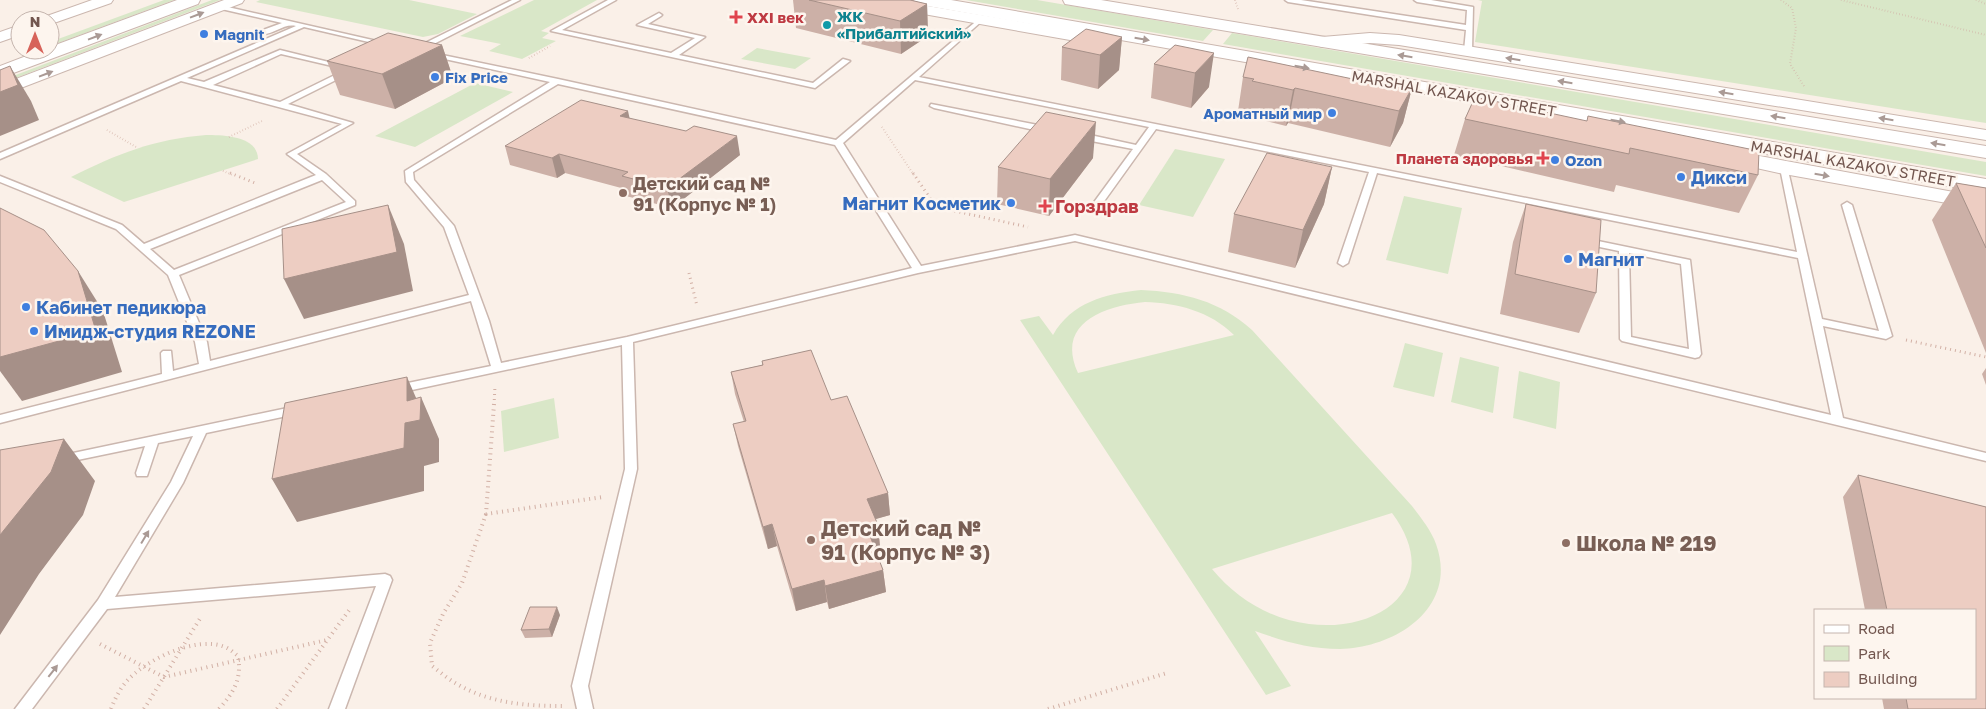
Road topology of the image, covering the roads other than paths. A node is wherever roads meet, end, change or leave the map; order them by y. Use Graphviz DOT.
graph roads {
  1 [pos="106,0"];
  2 [pos="147,0"];
  3 [pos="192,0"];
  4 [pos="237,0"];
  5 [pos="517,0"];
  6 [pos="613,0"];
  7 [pos="867,0"];
  8 [pos="922,0"];
  9 [pos="1071,0"];
  10 [pos="1288,0"];
  11 [pos="1417,0"];
  12 [pos="219,7"];
  13 [pos="658,15"];
  14 [pos="60,16"];
  15 [pos="980,20"];
  16 [pos="289,22"];
  17 [pos="302,25"];
  18 [pos="1469,28"];
  19 [pos="60,31"];
  20 [pos="266,32"];
  21 [pos="1107,32"];
  22 [pos="1322,42"];
  23 [pos="397,46"];
  24 [pos="406,48"];
  25 [pos="416,50"];
  26 [pos="1468,51"];
  27 [pos="672,56"];
  28 [pos="846,61"];
  29 [pos="0,72"];
  30 [pos="179,78"];
  31 [pos="914,78"];
  32 [pos="558,81"];
  33 [pos="204,85"];
  34 [pos="0,91"];
  35 [pos="280,105"];
  36 [pos="934,106"];
  37 [pos="1641,125"];
  38 [pos="1154,126"];
  39 [pos="1060,132"];
  40 [pos="1070,134"];
  41 [pos="1986,135"];
  42 [pos="838,143"];
  43 [pos="1138,148"];
  44 [pos="1986,152"];
  45 [pos="0,156"];
  46 [pos="1784,168"];
  47 [pos="1374,170"];
  48 [pos="323,176"];
  49 [pos="0,179"];
  50 [pos="1986,186"];
  51 [pos="1986,204"];
  52 [pos="1097,205"];
  53 [pos="1847,205"];
  54 [pos="1594,214"];
  55 [pos="143,248"];
  56 [pos="1624,249"];
  57 [pos="1803,256"];
  58 [pos="1343,262"];
  59 [pos="918,270"];
  60 [pos="173,274"];
  61 [pos="475,297"];
  62 [pos="1817,321"];
  63 [pos="627,340"];
  64 [pos="167,352"];
  65 [pos="205,367"];
  66 [pos="497,368"];
  67 [pos="168,376"];
  68 [pos="382,392"];
  69 [pos="306,408"];
  70 [pos="0,419"];
  71 [pos="1838,421"];
  72 [pos="201,431"];
  73 [pos="153,440"];
  74 [pos="1986,457"];
  75 [pos="48,462"];
  76 [pos="142,473"];
  77 [pos="103,604"];
  78 [pos="584,708"];
  79 [pos="23,709"];
  80 [pos="337,709"];
  1 -- 14 [label="street"];
  2 -- 19 [label="street"];
  29 -- 3 [label="street, one-way"];
  4 -- 12 [label="street"];
  5 -- 25 [label="lane"];
  6 -- 27 [label="lane"];
  7 -- 15 [label="street"];
  8 -- 21 [label="street, MARSHAL KAZAKOV STREET"];
  9 -- 22 [label="street, MARSHAL KAZAKOV STREET"];
  10 -- 18 [label="lane"];
  11 -- 18 [label="lane"];
  12 -- 16 [label="lane"];
  34 -- 12 [label="street, one-way"];
  13 -- 27 [label="lane"];
  15 -- 21 [label="street"];
  15 -- 31 [label="lane"];
  16 -- 17 [label="lane"];
  16 -- 20 [label="lane"];
  17 -- 23 [label="lane"];
  17 -- 30 [label="lane"];
  18 -- 26 [label="lane"];
  21 -- 37 [label="street, MARSHAL KAZAKOV STREET, one-way"];
  22 -- 26 [label="street"];
  44 -- 22 [label="street, MARSHAL KAZAKOV STREET, one-way"];
  24 -- 25 [label="lane"];
  25 -- 32 [label="lane"];
  41 -- 26 [label="street, one-way"];
  27 -- 28 [label="lane"];
  30 -- 33 [label="lane"];
  30 -- 45 [label="lane"];
  31 -- 38 [label="lane"];
  31 -- 42 [label="lane"];
  32 -- 42 [label="lane"];
  32 -- 61 [label="lane"];
  33 -- 35 [label="lane"];
  33 -- 35 [label="lane"];
  35 -- 48 [label="lane"];
  36 -- 39 [label="lane"];
  37 -- 46 [label="street"];
  37 -- 50 [label="street, MARSHAL KAZAKOV STREET"];
  38 -- 43 [label="lane"];
  38 -- 47 [label="lane"];
  40 -- 43 [label="lane"];
  42 -- 59 [label="lane"];
  43 -- 52 [label="lane"];
  46 -- 51 [label="street, one-way"];
  46 -- 57 [label="lane"];
  47 -- 54 [label="lane"];
  47 -- 58 [label="lane"];
  48 -- 55 [label="lane"];
  48 -- 60 [label="lane"];
  49 -- 55 [label="lane"];
  53 -- 62 [label="lane"];
  54 -- 56 [label="lane"];
  54 -- 57 [label="lane"];
  55 -- 60 [label="lane"];
  56 -- 56 [label="lane"];
  57 -- 62 [label="lane"];
  59 -- 63 [label="lane"];
  59 -- 71 [label="lane"];
  60 -- 65 [label="lane"];
  61 -- 65 [label="lane"];
  61 -- 66 [label="lane"];
  62 -- 71 [label="lane"];
  63 -- 66 [label="lane"];
  63 -- 78 [label="lane"];
  64 -- 67 [label="lane"];
  65 -- 67 [label="lane"];
  66 -- 68 [label="lane"];
  67 -- 70 [label="lane"];
  69 -- 72 [label="lane"];
  71 -- 74 [label="lane"];
  72 -- 73 [label="lane"];
  77 -- 72 [label="lane, one-way"];
  73 -- 75 [label="lane"];
  73 -- 76 [label="lane"];
  79 -- 77 [label="lane, one-way"];
  77 -- 80 [label="lane"];
}
